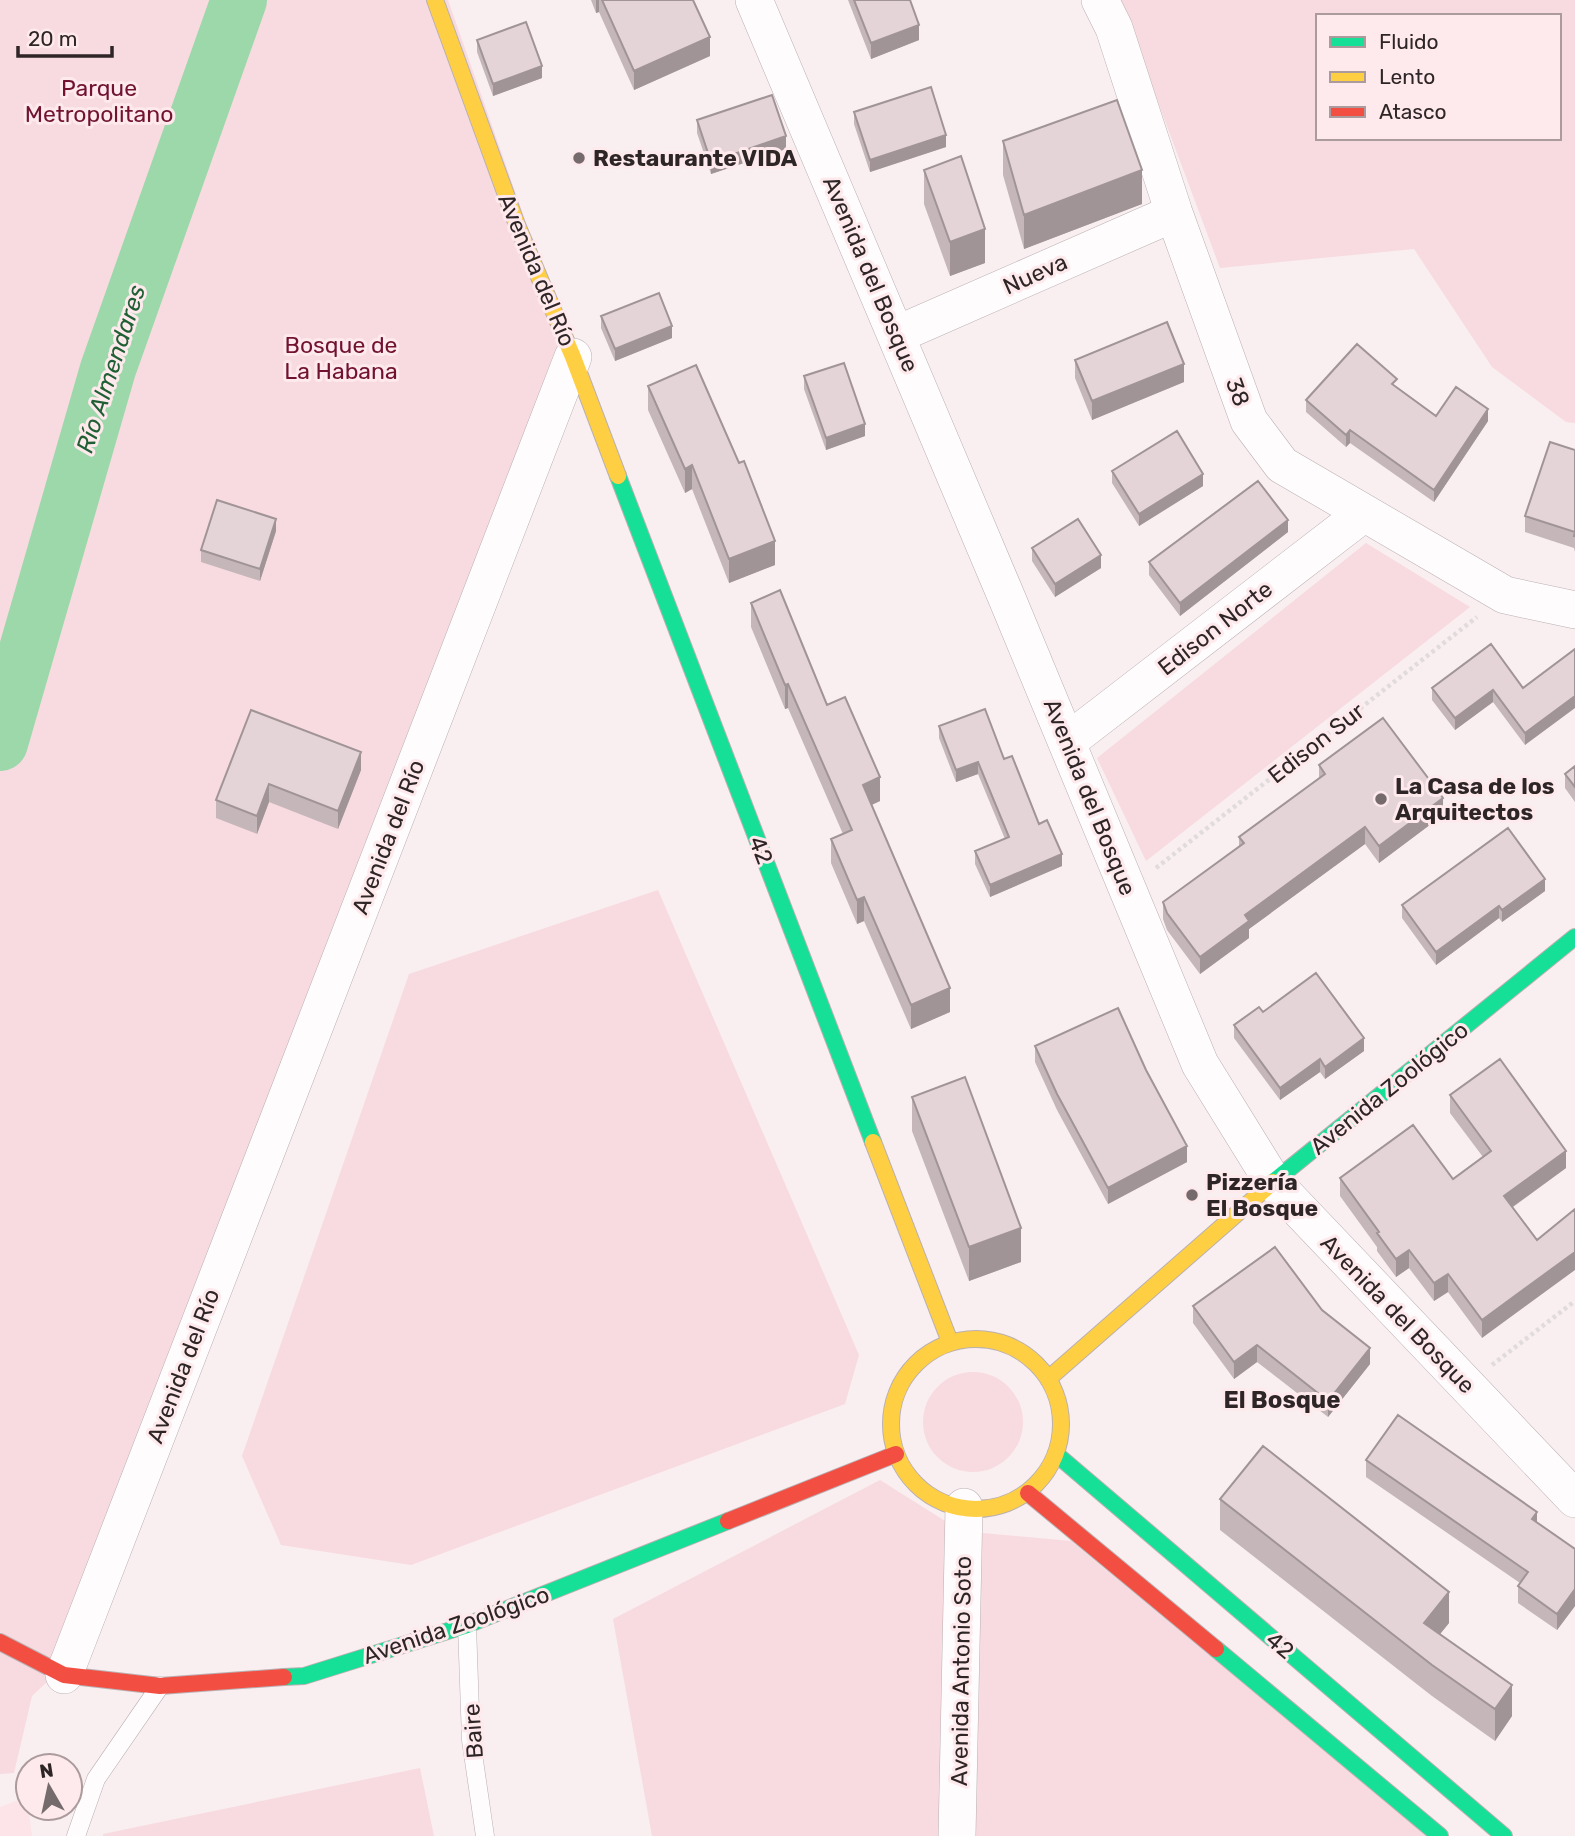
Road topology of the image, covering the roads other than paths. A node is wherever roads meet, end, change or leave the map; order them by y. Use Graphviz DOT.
graph roads {
  1 [pos="435,0"];
  2 [pos="754,0"];
  3 [pos="1100,0"];
  4 [pos="1174,213"];
  5 [pos="897,335"];
  6 [pos="573,357"];
  7 [pos="1364,513"];
  8 [pos="1575,610"];
  9 [pos="1067,742"];
  10 [pos="1573,942"];
  11 [pos="1273,1182"];
  12 [pos="950,1342"];
  13 [pos="1048,1379"];
  14 [pos="896,1454"];
  15 [pos="1056,1454"];
  16 [pos="1028,1493"];
  17 [pos="1575,1499"];
  18 [pos="964,1507"];
  19 [pos="467,1625"];
  20 [pos="0,1642"];
  21 [pos="64,1675"];
  22 [pos="160,1686"];
  23 [pos="76,1836"];
  24 [pos="485,1836"];
  25 [pos="957,1836"];
  26 [pos="1440,1836"];
  27 [pos="1504,1836"];
  1 -- 6 [label="street, Avenida del Río"];
  2 -- 5 [label="street, Avenida del Bosque"];
  3 -- 4 [label="street, 38"];
  4 -- 5 [label="street, Nueva"];
  4 -- 7 [label="street, 38"];
  5 -- 9 [label="street, Avenida del Bosque"];
  6 -- 12 [label="street, 42"];
  6 -- 21 [label="street, Avenida del Río"];
  7 -- 8 [label="street, 38"];
  7 -- 9 [label="street, Edison Norte"];
  9 -- 11 [label="street, Avenida del Bosque"];
  10 -- 11 [label="street, Avenida Zoológico"];
  11 -- 13 [label="street, Avenida Zoológico"];
  11 -- 17 [label="street, Avenida del Bosque"];
  12 -- 13 [label="street"];
  12 -- 14 [label="street"];
  13 -- 15 [label="street"];
  14 -- 18 [label="street"];
  14 -- 19 [label="street, Avenida Zoológico"];
  15 -- 16 [label="street"];
  15 -- 27 [label="street, 42"];
  16 -- 18 [label="street"];
  16 -- 26 [label="street, 42"];
  18 -- 25 [label="street, Avenida Antonio Soto"];
  19 -- 22 [label="street, Avenida Zoológico"];
  19 -- 24 [label="lane, Baire"];
  20 -- 21 [label="street, Avenida Zoológico"];
  21 -- 22 [label="street, Avenida Zoológico"];
  22 -- 23 [label="lane"];
}
